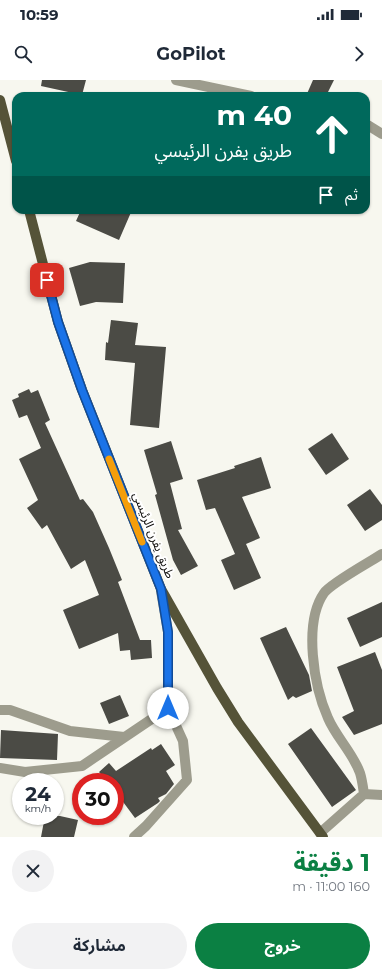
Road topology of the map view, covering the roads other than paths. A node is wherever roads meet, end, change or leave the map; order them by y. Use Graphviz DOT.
graph roads {
  1 [pos="176,80"];
  2 [pos="232,92"];
  3 [pos="0,100"];
  4 [pos="370,126"];
  5 [pos="382,134"];
  6 [pos="12,146"];
  7 [pos="30,214"];
  8 [pos="382,554"];
  9 [pos="161,589"];
  10 [pos="168,708"];
  11 [pos="0,710"];
  12 [pos="124,737"];
  13 [pos="0,768"];
  14 [pos="364,794"];
  15 [pos="382,795"];
  16 [pos="322,835"];
  17 [pos="134,837"];
  1 -- 2 [label="street"];
  3 -- 6 [label="main road"];
  4 -- 5 [label="street"];
  7 -- 9 [label="main road, طريق يفرن الرئيسي"];
  8 -- 14 [label="street"];
  9 -- 10 [label="street"];
  9 -- 16 [label="main road, طريق يفرن الرئيسي"];
  10 -- 12 [label="street"];
  10 -- 17 [label="street"];
  11 -- 12 [label="street"];
  12 -- 13 [label="street"];
  14 -- 15 [label="street"];
  14 -- 16 [label="street"];
}
